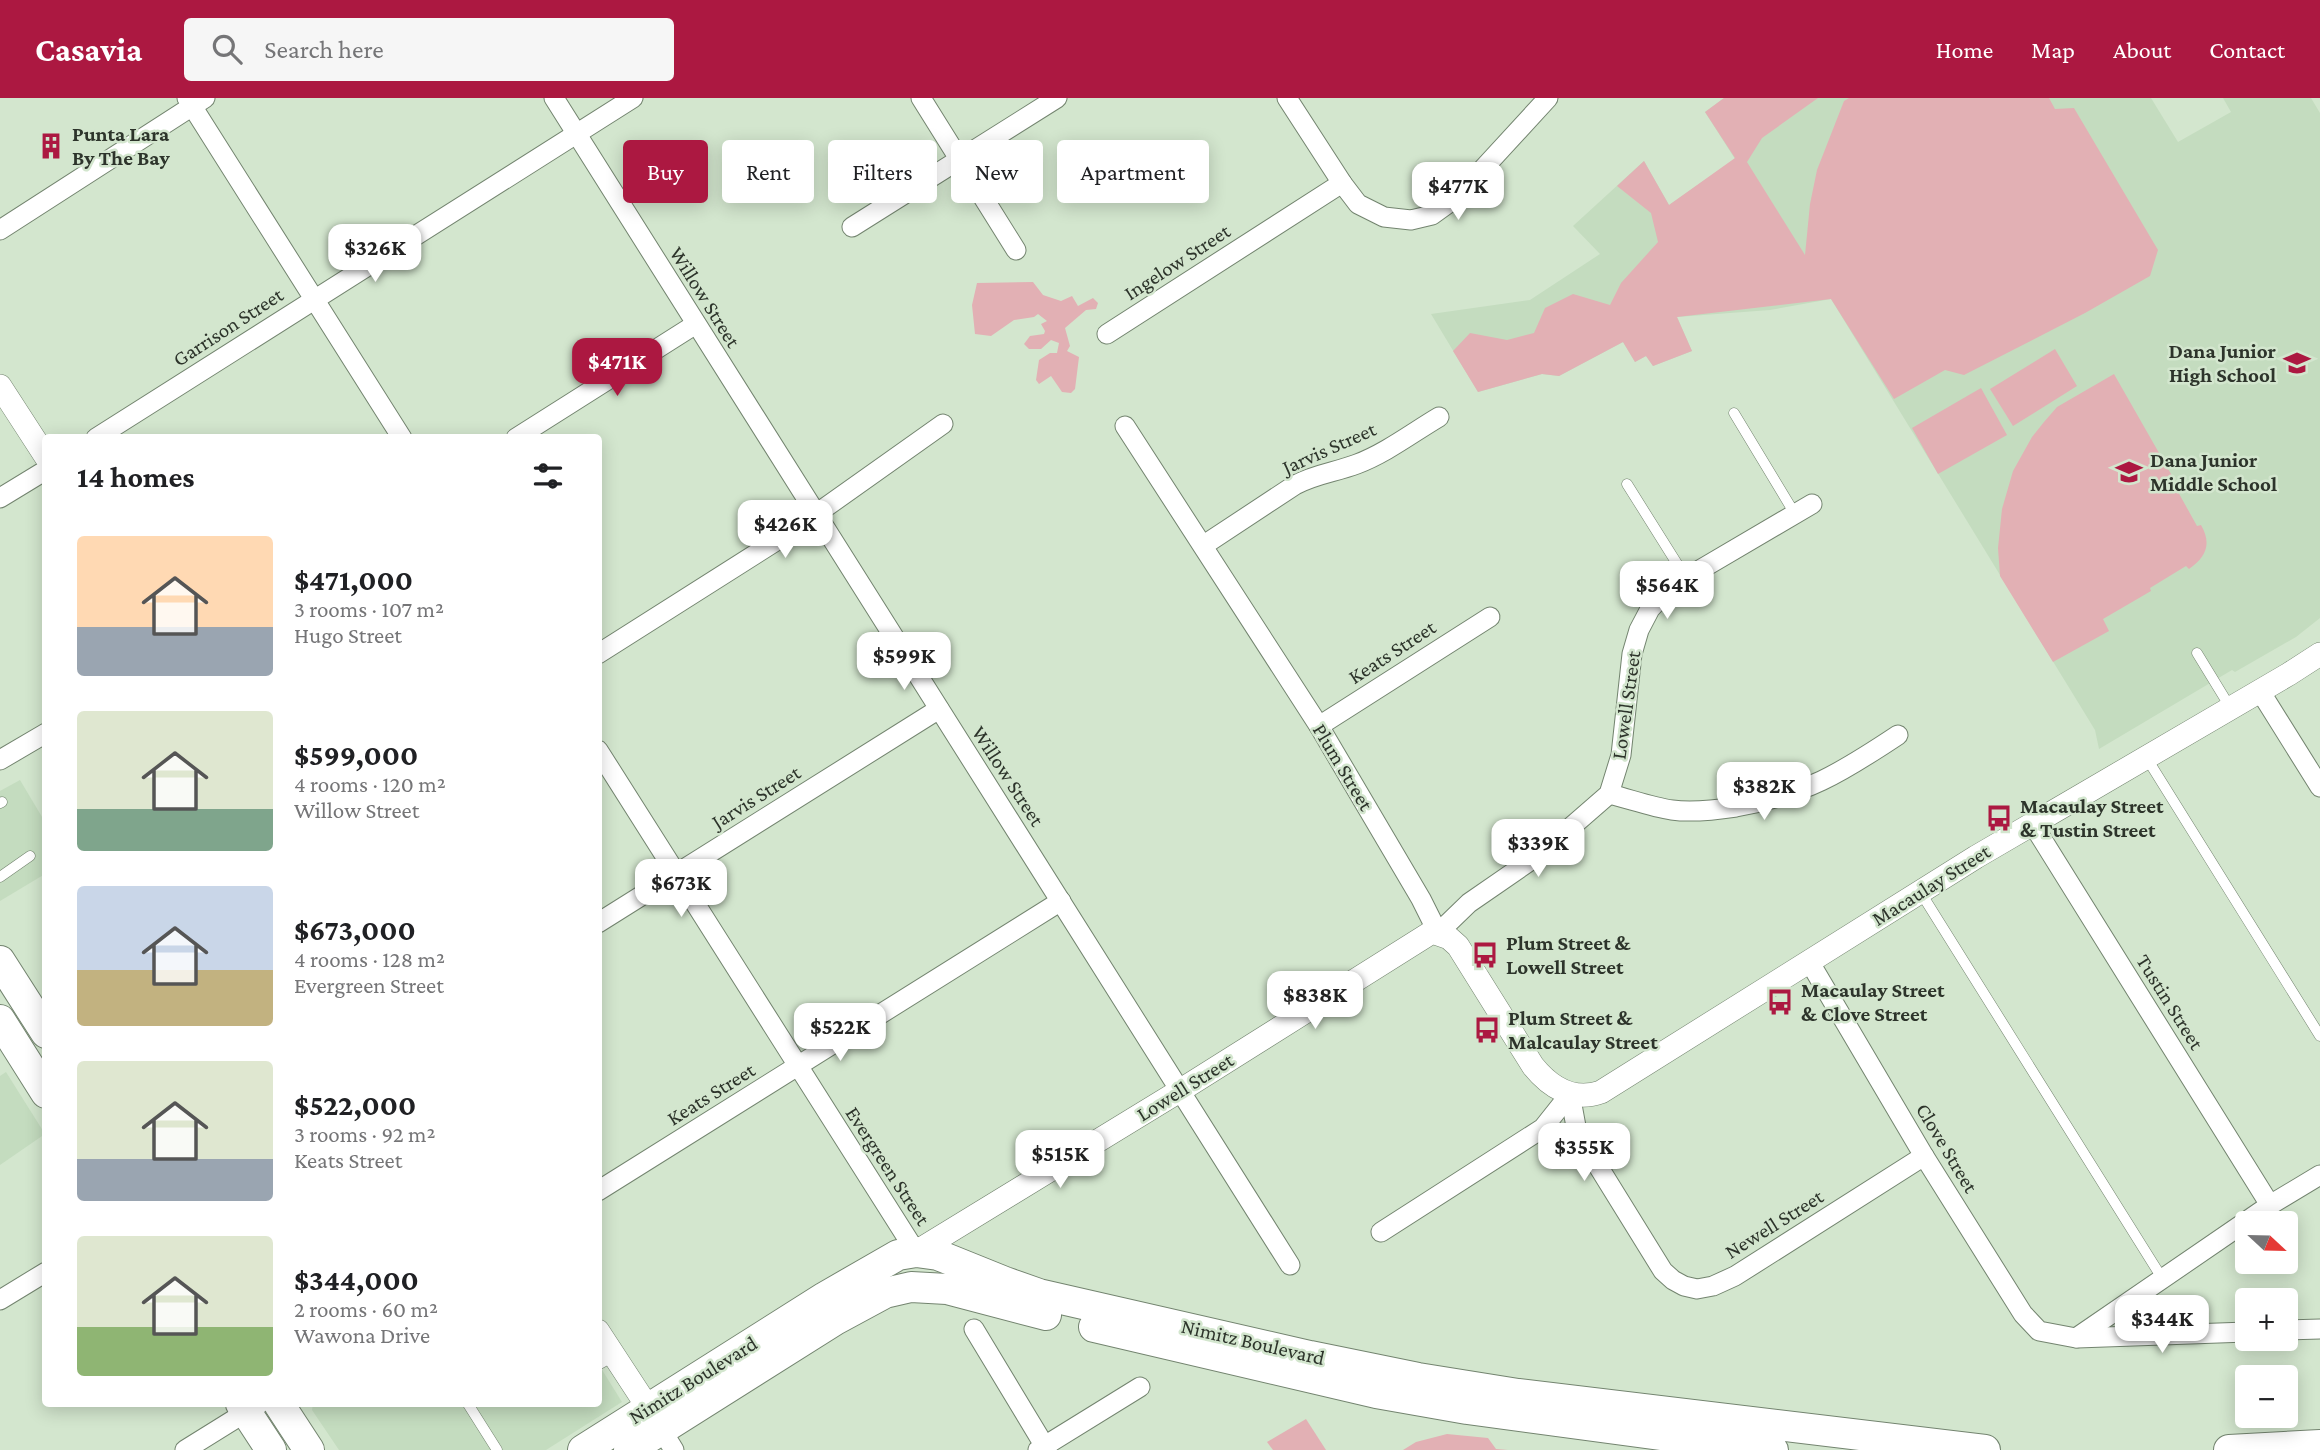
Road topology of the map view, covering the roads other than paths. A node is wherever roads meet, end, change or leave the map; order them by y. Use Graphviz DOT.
graph roads {
  1 [pos="554,98"];
  2 [pos="633,98"];
  3 [pos="921,98"];
  4 [pos="1057,98"];
  5 [pos="1287,98"];
  6 [pos="1548,98"];
  7 [pos="195,101"];
  8 [pos="576,133"];
  9 [pos="990,140"];
  10 [pos="951,146"];
  11 [pos="951,164"];
  12 [pos="1342,183"];
  13 [pos="987,203"];
  14 [pos="852,226"];
  15 [pos="0,230"];
  16 [pos="1016,250"];
  17 [pos="315,298"];
  18 [pos="696,324"];
  19 [pos="1107,334"];
  20 [pos="0,386"];
  21 [pos="1734,414"];
  22 [pos="1439,417"];
  23 [pos="943,425"];
  24 [pos="1125,426"];
  25 [pos="102,434"];
  26 [pos="400,434"];
  27 [pos="522,434"];
  28 [pos="42,451"];
  29 [pos="42,472"];
  30 [pos="1627,484"];
  31 [pos="0,498"];
  32 [pos="1812,504"];
  33 [pos="1795,514"];
  34 [pos="815,515"];
  35 [pos="1204,545"];
  36 [pos="1686,578"];
  37 [pos="1490,617"];
  38 [pos="602,651"];
  39 [pos="2197,653"];
  40 [pos="2320,654"];
  41 [pos="2260,691"];
  42 [pos="2231,708"];
  43 [pos="939,709"];
  44 [pos="1319,726"];
  45 [pos="42,735"];
  46 [pos="1898,735"];
  47 [pos="602,756"];
  48 [pos="2146,756"];
  49 [pos="0,760"];
  50 [pos="2320,787"];
  51 [pos="1609,794"];
  52 [pos="2032,823"];
  53 [pos="30,856"];
  54 [pos="677,874"];
  55 [pos="0,877"];
  56 [pos="1920,891"];
  57 [pos="1061,901"];
  58 [pos="602,921"];
  59 [pos="1438,933"];
  60 [pos="0,961"];
  61 [pos="1809,961"];
  62 [pos="41,1016"];
  63 [pos="2,1027"];
  64 [pos="2320,1036"];
  65 [pos="797,1066"];
  66 [pos="42,1087"];
  67 [pos="1181,1090"];
  68 [pos="1570,1094"];
  69 [pos="1924,1156"];
  70 [pos="2320,1175"];
  71 [pos="602,1188"];
  72 [pos="2270,1205"];
  73 [pos="1381,1232"];
  74 [pos="916,1252"];
  75 [pos="1290,1265"];
  76 [pos="42,1274"];
  77 [pos="2162,1278"];
  78 [pos="0,1300"];
  79 [pos="857,1306"];
  80 [pos="974,1329"];
  81 [pos="2320,1329"];
  82 [pos="2298,1330"];
  83 [pos="2235,1332"];
  84 [pos="2070,1337"];
  85 [pos="606,1360"];
  86 [pos="1140,1387"];
  87 [pos="248,1407"];
  88 [pos="250,1407"];
  89 [pos="281,1407"];
  90 [pos="470,1407"];
  91 [pos="662,1429"];
  92 [pos="1836,1440"];
  93 [pos="1872,1444"];
  94 [pos="2320,1445"];
  95 [pos="1043,1449"];
  96 [pos="186,1450"];
  97 [pos="271,1450"];
  98 [pos="309,1450"];
  99 [pos="497,1450"];
  100 [pos="583,1450"];
  101 [pos="629,1450"];
  102 [pos="1773,1450"];
  103 [pos="1984,1450"];
  104 [pos="2228,1450"];
  1 -- 8 [label="street, Willow Street"];
  2 -- 8 [label="street, Garrison Street"];
  3 -- 10 [label="street"];
  4 -- 9 [label="street"];
  5 -- 12 [label="street"];
  6 -- 12 [label="street"];
  7 -- 15 [label="street"];
  7 -- 17 [label="street"];
  8 -- 17 [label="street, Garrison Street"];
  8 -- 18 [label="street, Willow Street"];
  11 -- 14 [label="street"];
  12 -- 19 [label="street, Ingelow Street"];
  13 -- 16 [label="street"];
  17 -- 25 [label="street, Garrison Street"];
  17 -- 26 [label="street"];
  18 -- 27 [label="street"];
  18 -- 34 [label="street, Willow Street"];
  20 -- 28 [label="street"];
  21 -- 33 [label="lane"];
  22 -- 35 [label="street, Jarvis Street"];
  23 -- 34 [label="street"];
  24 -- 35 [label="street, Plum Street"];
  29 -- 31 [label="street"];
  30 -- 36 [label="lane"];
  32 -- 33 [label="street, Lowell Street"];
  33 -- 36 [label="street, Lowell Street"];
  34 -- 38 [label="street"];
  34 -- 43 [label="street, Willow Street"];
  35 -- 44 [label="street, Plum Street"];
  36 -- 51 [label="street, Lowell Street"];
  37 -- 44 [label="street, Keats Street"];
  39 -- 42 [label="lane"];
  40 -- 41 [label="street, Macaulay Street"];
  41 -- 42 [label="street, Macaulay Street"];
  41 -- 50 [label="street"];
  42 -- 48 [label="street, Macaulay Street"];
  43 -- 54 [label="street, Jarvis Street"];
  43 -- 57 [label="street, Willow Street"];
  44 -- 59 [label="street, Plum Street"];
  45 -- 49 [label="street"];
  46 -- 51 [label="street"];
  47 -- 54 [label="street, Evergreen Street"];
  48 -- 52 [label="street, Macaulay Street"];
  48 -- 64 [label="lane"];
  51 -- 59 [label="street, Lowell Street"];
  52 -- 56 [label="street, Macaulay Street"];
  52 -- 72 [label="street, Tustin Street"];
  53 -- 55 [label="lane"];
  54 -- 58 [label="street, Jarvis Street"];
  54 -- 65 [label="street, Evergreen Street"];
  56 -- 61 [label="street, Macaulay Street"];
  56 -- 77 [label="lane"];
  57 -- 65 [label="street, Keats Street"];
  57 -- 67 [label="street, Willow Street"];
  59 -- 67 [label="street, Lowell Street"];
  59 -- 68 [label="street, Plum Street"];
  60 -- 62 [label="main road"];
  61 -- 68 [label="street, Macaulay Street"];
  61 -- 69 [label="street, Clove Street"];
  62 -- 63 [label="street"];
  63 -- 66 [label="main road"];
  65 -- 71 [label="street, Keats Street"];
  65 -- 74 [label="street, Evergreen Street"];
  67 -- 74 [label="street, Lowell Street"];
  67 -- 75 [label="street, Willow Street"];
  68 -- 69 [label="street, Newell Street"];
  68 -- 73 [label="street"];
  69 -- 84 [label="street, Clove Street"];
  70 -- 72 [label="street"];
  72 -- 77 [label="street"];
  74 -- 79 [label="main road"];
  74 -- 91 [label="main road, Nimitz Boulevard"];
  74 -- 92 [label="main road, Nimitz Boulevard"];
  76 -- 78 [label="street"];
  77 -- 84 [label="street"];
  79 -- 91 [label="main road, Nimitz Boulevard"];
  79 -- 102 [label="main road, Nimitz Boulevard"];
  80 -- 95 [label="street"];
  81 -- 82 [label="street"];
  83 -- 84 [label="street"];
  85 -- 91 [label="street"];
  86 -- 95 [label="street"];
  87 -- 96 [label="street"];
  88 -- 97 [label="main road"];
  89 -- 98 [label="main road"];
  90 -- 99 [label="lane"];
  91 -- 100 [label="main road, Nimitz Boulevard"];
  91 -- 101 [label="main road, Nimitz Boulevard"];
  92 -- 93 [label="main road, Nimitz Boulevard"];
  93 -- 103 [label="main road, Nimitz Boulevard"];
  94 -- 104 [label="main road"];
}
